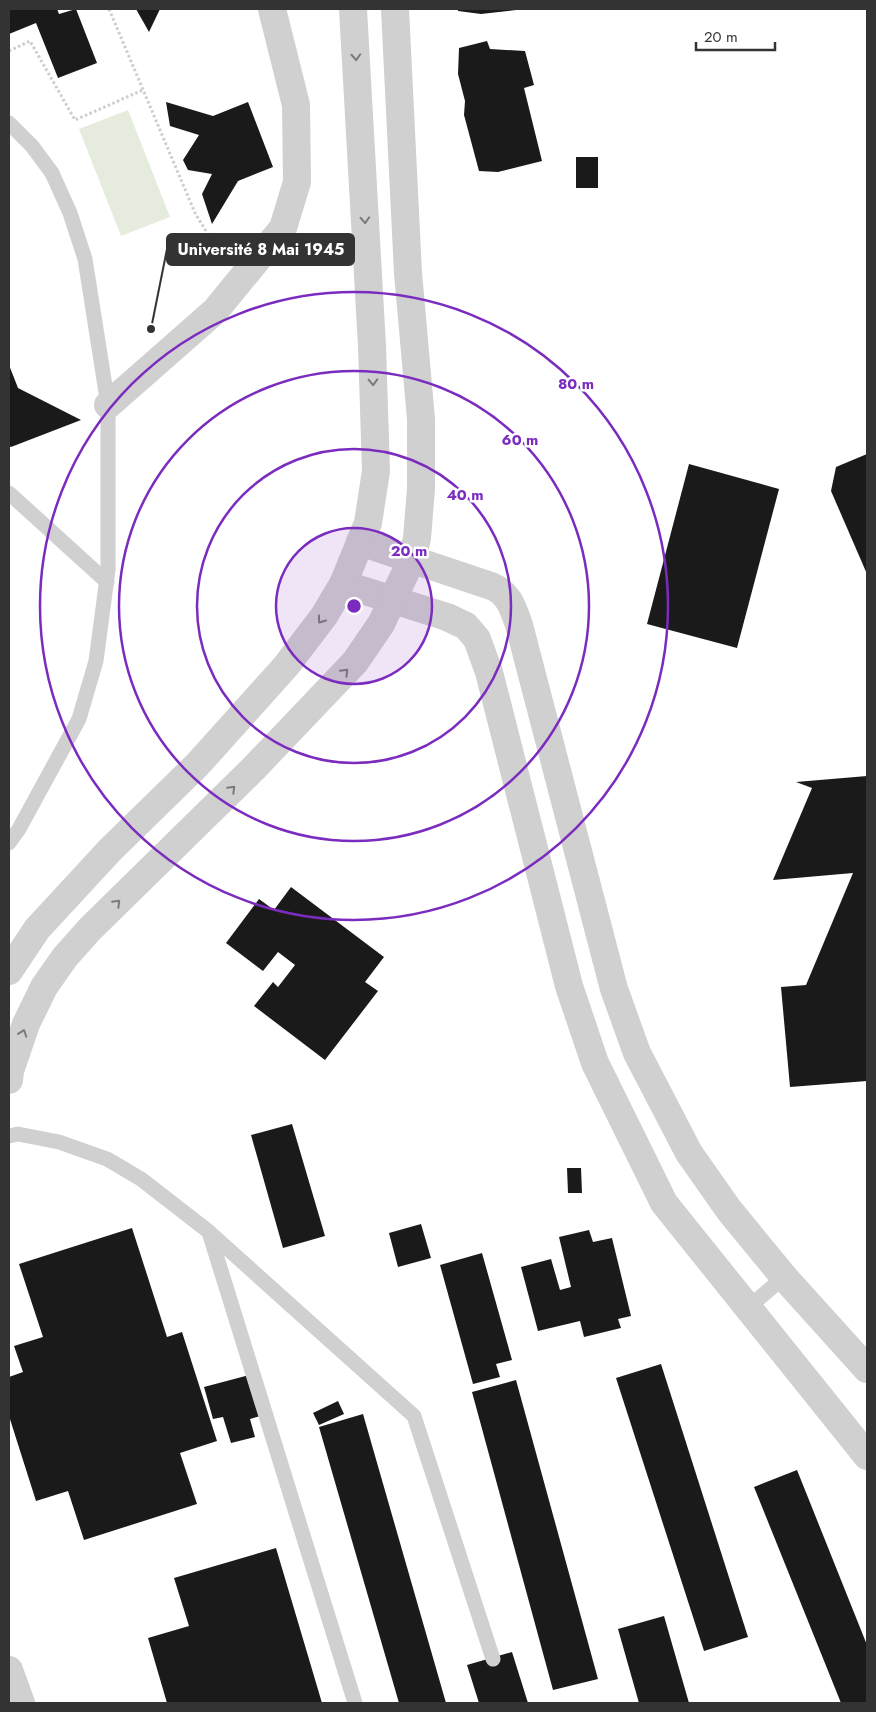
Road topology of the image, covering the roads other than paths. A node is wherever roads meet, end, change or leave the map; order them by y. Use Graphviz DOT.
graph roads {
  1 [pos="272,9"];
  2 [pos="353,9"];
  3 [pos="395,9"];
  4 [pos="9,123"];
  5 [pos="108,405"];
  6 [pos="9,492"];
  7 [pos="360,542"];
  8 [pos="412,559"];
  9 [pos="107,582"];
  10 [pos="343,584"];
  11 [pos="394,600"];
  12 [pos="9,843"];
  13 [pos="9,971"];
  14 [pos="9,1080"];
  15 [pos="9,1136"];
  16 [pos="208,1231"];
  17 [pos="784,1277"];
  18 [pos="748,1308"];
  19 [pos="867,1369"];
  20 [pos="867,1456"];
  21 [pos="493,1659"];
  22 [pos="9,1670"];
  23 [pos="21,1703"];
  24 [pos="355,1703"];
  1 -- 5 [label="street"];
  2 -- 7 [label="street, one-way"];
  3 -- 8 [label="street"];
  4 -- 5 [label="lane"];
  5 -- 9 [label="lane"];
  6 -- 9 [label="lane"];
  7 -- 8 [label="street"];
  7 -- 10 [label="street"];
  8 -- 11 [label="street"];
  8 -- 17 [label="street"];
  9 -- 12 [label="lane"];
  10 -- 11 [label="street"];
  10 -- 13 [label="street, one-way"];
  14 -- 11 [label="street, one-way"];
  11 -- 18 [label="street"];
  15 -- 16 [label="lane"];
  16 -- 21 [label="lane"];
  16 -- 24 [label="lane"];
  17 -- 18 [label="lane"];
  17 -- 19 [label="street"];
  18 -- 20 [label="street"];
  22 -- 23 [label="street"];
}
